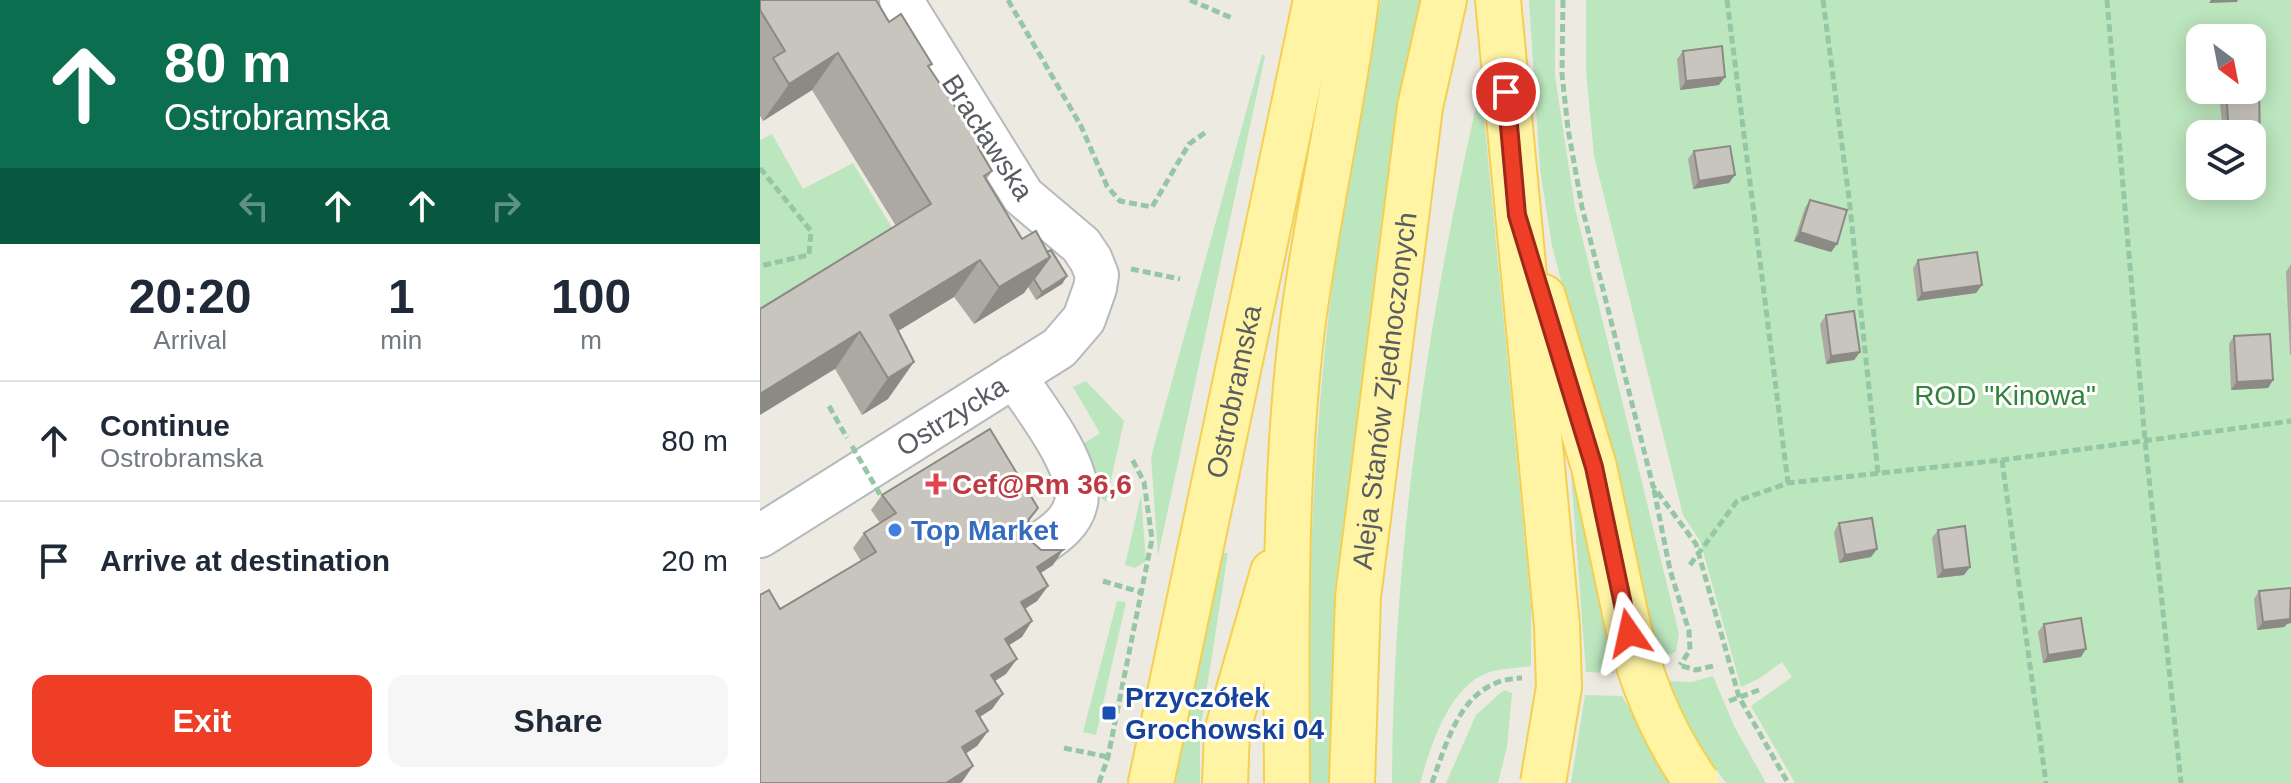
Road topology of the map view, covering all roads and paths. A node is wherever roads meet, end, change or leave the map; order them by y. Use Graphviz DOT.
graph roads {
  1 [pos="901,0"];
  2 [pos="1008,0"];
  3 [pos="1190,0"];
  4 [pos="1316,0"];
  5 [pos="1356,0"];
  6 [pos="1444,0"];
  7 [pos="1498,0"];
  8 [pos="1563,0"];
  9 [pos="1727,0"];
  10 [pos="1823,0"];
  11 [pos="2107,0"];
  12 [pos="1232,18"];
  13 [pos="1206,132"];
  14 [pos="760,168"];
  15 [pos="1517,215"];
  16 [pos="1091,260"];
  17 [pos="760,266"];
  18 [pos="1014,376"];
  19 [pos="829,406"];
  20 [pos="2291,421"];
  21 [pos="2145,440"];
  22 [pos="1131,457"];
  23 [pos="2002,460"];
  24 [pos="1878,474"];
  25 [pos="1788,483"];
  26 [pos="1653,486"];
  27 [pos="882,498"];
  28 [pos="1288,528"];
  29 [pos="760,536"];
  30 [pos="1040,544"];
  31 [pos="1698,553"];
  32 [pos="1690,565"];
  33 [pos="1103,581"];
  34 [pos="1143,593"];
  35 [pos="1717,665"];
  36 [pos="1759,690"];
  37 [pos="1739,697"];
  38 [pos="1729,701"];
  39 [pos="1064,748"];
  40 [pos="1108,757"];
  41 [pos="1099,783"];
  42 [pos="1151,783"];
  43 [pos="1225,783"];
  44 [pos="1287,783"];
  45 [pos="1352,783"];
  46 [pos="1543,783"];
  47 [pos="1697,783"];
  48 [pos="1788,783"];
  49 [pos="2046,783"];
  50 [pos="2181,783"];
  1 -- 16 [label="street, Bracławska"];
  2 -- 13 [label="path"];
  3 -- 12 [label="path"];
  4 -- 42 [label="main road, Ostrobramska"];
  5 -- 28 [label="main road"];
  6 -- 45 [label="main road, Aleja Stanów Zjednoczonych"];
  7 -- 15 [label="main road"];
  8 -- 26 [label="path"];
  9 -- 25 [label="path"];
  10 -- 24 [label="path"];
  11 -- 21 [label="path"];
  14 -- 17 [label="path"];
  15 -- 46 [label="main road, bridge"];
  15 -- 47 [label="main road, bridge"];
  16 -- 18 [label="street, Ostrzycka"];
  18 -- 29 [label="street, Ostrzycka"];
  18 -- 30 [label="street"];
  19 -- 27 [label="path, bridge"];
  20 -- 21 [label="path"];
  21 -- 23 [label="path"];
  21 -- 50 [label="path"];
  22 -- 34 [label="path"];
  23 -- 24 [label="path"];
  23 -- 49 [label="path"];
  24 -- 25 [label="path"];
  25 -- 31 [label="path"];
  26 -- 31 [label="path"];
  26 -- 35 [label="path"];
  28 -- 43 [label="main road"];
  28 -- 44 [label="main road"];
  31 -- 32 [label="path"];
  31 -- 37 [label="path"];
  33 -- 34 [label="path"];
  34 -- 40 [label="path"];
  36 -- 37 [label="path"];
  37 -- 38 [label="path"];
  37 -- 48 [label="path"];
  39 -- 40 [label="path"];
  40 -- 41 [label="path"];
}
